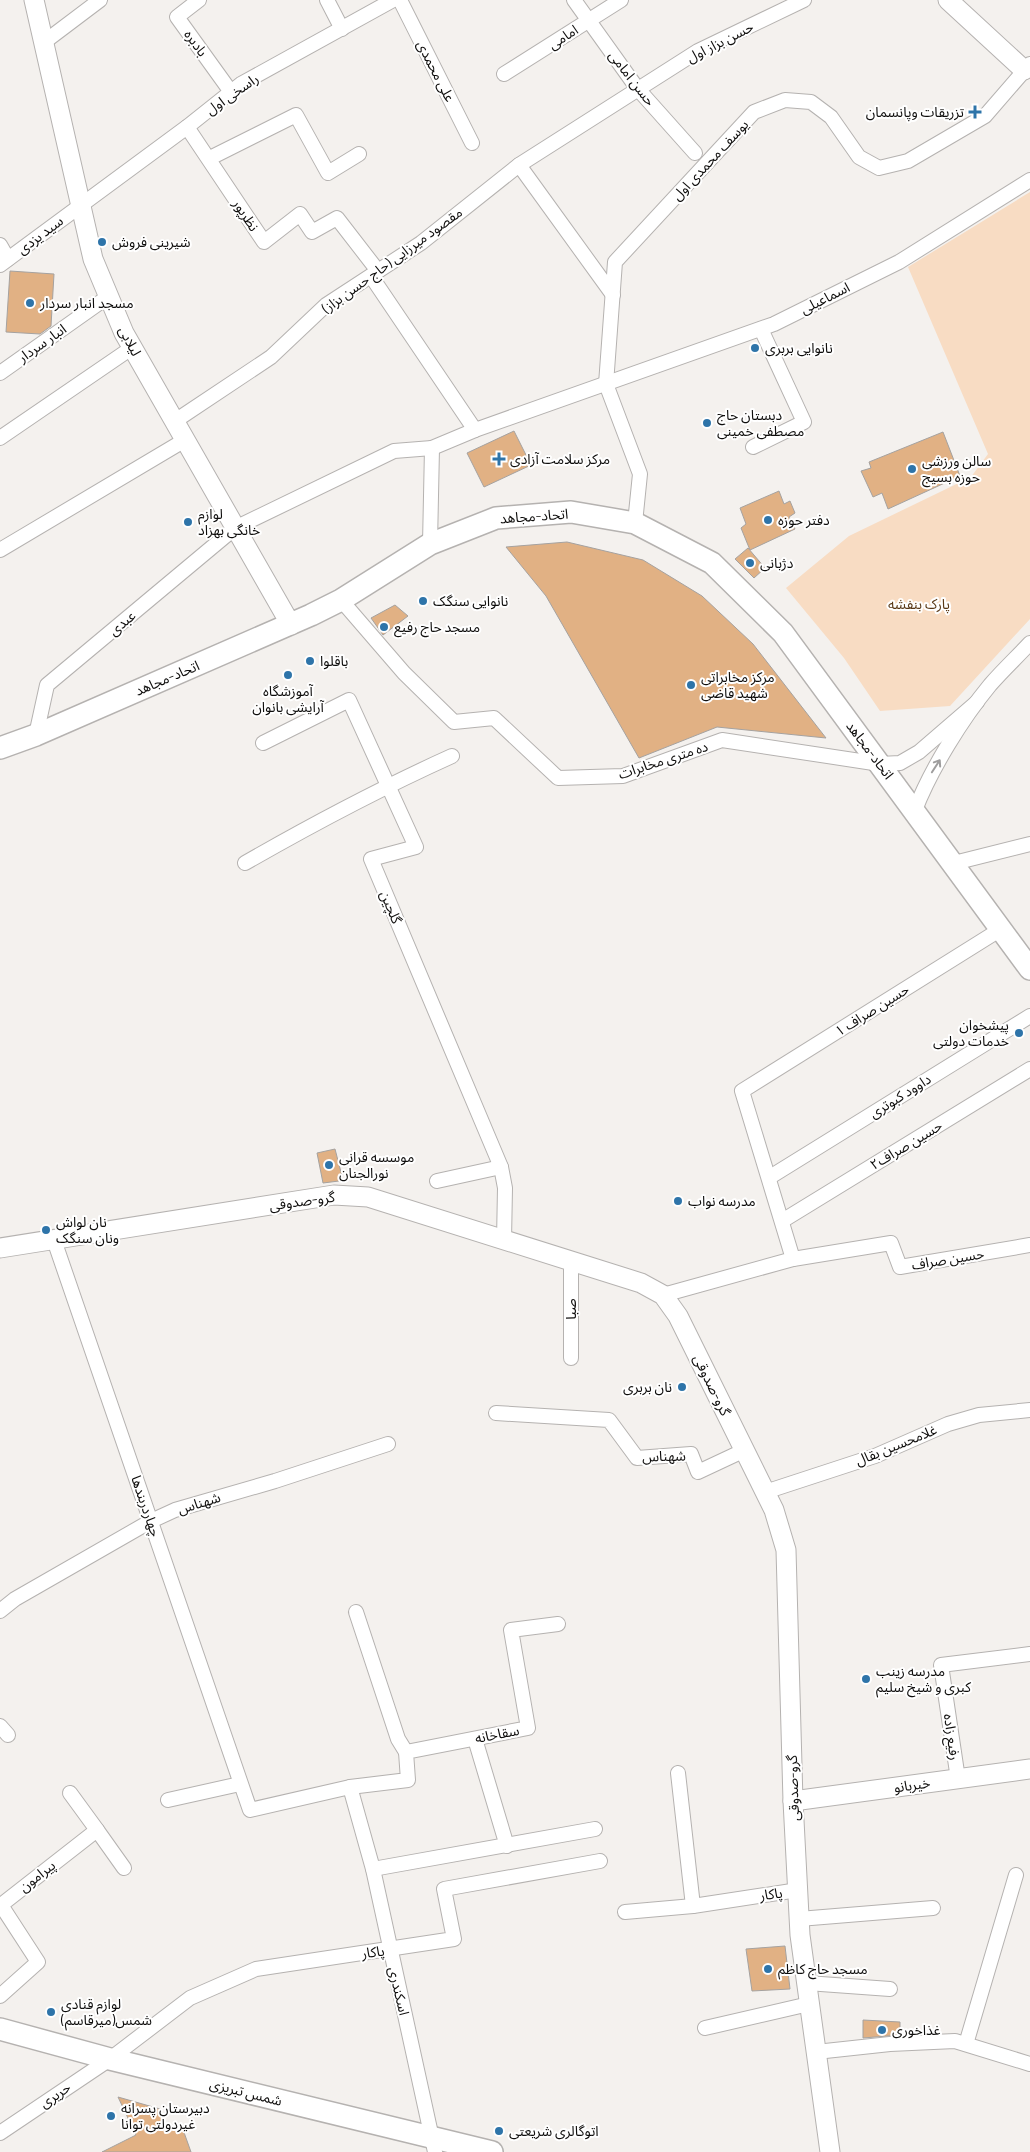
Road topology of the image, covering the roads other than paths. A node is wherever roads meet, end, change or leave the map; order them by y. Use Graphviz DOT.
graph roads {
  1 [pos="34,0"];
  2 [pos="100,0"];
  3 [pos="199,0"];
  4 [pos="327,0"];
  5 [pos="393,0"];
  6 [pos="400,0"];
  7 [pos="574,0"];
  8 [pos="622,0"];
  9 [pos="804,0"];
  10 [pos="948,0"];
  11 [pos="588,20"];
  12 [pos="342,29"];
  13 [pos="44,43"];
  14 [pos="1028,70"];
  15 [pos="504,74"];
  16 [pos="637,88"];
  17 [pos="231,92"];
  18 [pos="187,127"];
  19 [pos="472,143"];
  20 [pos="695,152"];
  21 [pos="359,154"];
  22 [pos="210,158"];
  23 [pos="519,165"];
  24 [pos="1030,180"];
  25 [pos="81,205"];
  26 [pos="0,245"];
  27 [pos="4,262"];
  28 [pos="375,273"];
  29 [pos="613,295"];
  30 [pos="109,296"];
  31 [pos="761,329"];
  32 [pos="133,348"];
  33 [pos="0,373"];
  34 [pos="606,384"];
  35 [pos="175,421"];
  36 [pos="476,430"];
  37 [pos="0,437"];
  38 [pos="185,440"];
  39 [pos="753,447"];
  40 [pos="432,448"];
  41 [pos="635,523"];
  42 [pos="235,528"];
  43 [pos="430,544"];
  44 [pos="0,550"];
  45 [pos="341,600"];
  46 [pos="291,624"];
  47 [pos="1030,643"];
  48 [pos="978,702"];
  49 [pos="36,735"];
  50 [pos="263,743"];
  51 [pos="0,748"];
  52 [pos="452,756"];
  53 [pos="880,764"];
  54 [pos="387,785"];
  55 [pos="914,810"];
  56 [pos="1030,844"];
  57 [pos="245,863"];
  58 [pos="954,864"];
  59 [pos="1001,929"];
  60 [pos="1030,968"];
  61 [pos="1030,1016"];
  62 [pos="1030,1069"];
  63 [pos="501,1167"];
  64 [pos="770,1177"];
  65 [pos="438,1181"];
  66 [pos="782,1221"];
  67 [pos="54,1240"];
  68 [pos="504,1240"];
  69 [pos="1030,1245"];
  70 [pos="0,1248"];
  71 [pos="793,1259"];
  72 [pos="571,1261"];
  73 [pos="663,1295"];
  74 [pos="571,1358"];
  75 [pos="1030,1410"];
  76 [pos="496,1413"];
  77 [pos="388,1444"];
  78 [pos="744,1450"];
  79 [pos="766,1492"];
  80 [pos="151,1521"];
  81 [pos="0,1611"];
  82 [pos="356,1612"];
  83 [pos="558,1624"];
  84 [pos="1030,1654"];
  85 [pos="475,1739"];
  86 [pos="406,1752"];
  87 [pos="1030,1769"];
  88 [pos="678,1774"];
  89 [pos="238,1778"];
  90 [pos="958,1779"];
  91 [pos="350,1787"];
  92 [pos="70,1793"];
  93 [pos="168,1800"];
  94 [pos="793,1801"];
  95 [pos="595,1829"];
  96 [pos="97,1830"];
  97 [pos="507,1846"];
  98 [pos="600,1861"];
  99 [pos="124,1868"];
  100 [pos="372,1869"];
  101 [pos="1016,1875"];
  102 [pos="798,1890"];
  103 [pos="693,1906"];
  104 [pos="933,1908"];
  105 [pos="625,1912"];
  106 [pos="799,1920"];
  107 [pos="390,1949"];
  108 [pos="807,1983"];
  109 [pos="890,1989"];
  110 [pos="0,1996"];
  111 [pos="809,2004"];
  112 [pos="705,2028"];
  113 [pos="0,2029"];
  114 [pos="966,2044"];
  115 [pos="816,2052"];
  116 [pos="110,2059"];
  117 [pos="1030,2064"];
  118 [pos="0,2133"];
  119 [pos="434,2145"];
  120 [pos="492,2152"];
  121 [pos="830,2152"];
  1 -- 13 [label="street, لیلابی"];
  2 -- 13 [label="street"];
  3 -- 17 [label="street, بادبره"];
  4 -- 12 [label="street"];
  5 -- 12 [label="street, راسخی اول"];
  6 -- 19 [label="street, علی محمدی"];
  7 -- 11 [label="street, حسن امامی"];
  8 -- 11 [label="street, امامی"];
  9 -- 16 [label="street, حسن بزاز اول"];
  10 -- 14 [label="street"];
  11 -- 15 [label="street, امامی"];
  11 -- 16 [label="street, حسن امامی"];
  12 -- 17 [label="street, راسخی اول"];
  13 -- 25 [label="street, لیلابی"];
  14 -- 29 [label="street, یوسف محمدی اول"];
  16 -- 20 [label="street, حسن امامی"];
  16 -- 23 [label="street, مقصود میرزایی (حاج حسن بزاز)"];
  17 -- 18 [label="street, راسخی اول"];
  18 -- 22 [label="street, نظرپور"];
  18 -- 25 [label="street, راسخی اول"];
  21 -- 22 [label="street"];
  22 -- 28 [label="street, نظرپور"];
  23 -- 28 [label="street, مقصود میرزایی (حاج حسن بزاز)"];
  23 -- 29 [label="street"];
  24 -- 31 [label="street, اسماعیلی"];
  25 -- 27 [label="street, سید یزدی"];
  25 -- 30 [label="street, لیلابی"];
  26 -- 27 [label="street"];
  28 -- 35 [label="street, مقصود میرزایی (حاج حسن بزاز)"];
  28 -- 36 [label="street"];
  29 -- 34 [label="street, یوسف محمدی اول"];
  30 -- 32 [label="street, لیلابی"];
  30 -- 33 [label="street, انبار سردار"];
  31 -- 34 [label="street, اسماعیلی"];
  31 -- 39 [label="street"];
  32 -- 35 [label="street, لیلابی"];
  32 -- 37 [label="street"];
  34 -- 36 [label="street, اسماعیلی"];
  34 -- 41 [label="street, یوسف محمدی اول"];
  35 -- 38 [label="street, لیلابی"];
  36 -- 40 [label="street, اسماعیلی"];
  38 -- 42 [label="street, لیلابی"];
  38 -- 44 [label="street"];
  40 -- 42 [label="street, عبدی"];
  40 -- 43 [label="street"];
  41 -- 43 [label="main road, اتحاد-مجاهد"];
  41 -- 53 [label="main road, اتحاد-مجاهد"];
  42 -- 46 [label="street, لیلابی"];
  42 -- 49 [label="street, عبدی"];
  43 -- 45 [label="main road, اتحاد-مجاهد"];
  45 -- 46 [label="main road, اتحاد-مجاهد"];
  45 -- 53 [label="street, ده متری مخابرات"];
  46 -- 49 [label="main road, اتحاد-مجاهد"];
  47 -- 48 [label="street"];
  48 -- 53 [label="street"];
  55 -- 48 [label="street, one-way"];
  49 -- 51 [label="main road, اتحاد-مجاهد"];
  50 -- 54 [label="street, گلچین"];
  52 -- 54 [label="street"];
  53 -- 55 [label="main road, اتحاد-مجاهد"];
  54 -- 57 [label="street"];
  54 -- 63 [label="street, گلچین"];
  55 -- 58 [label="main road, اتحاد-مجاهد"];
  56 -- 58 [label="street"];
  58 -- 59 [label="main road, اتحاد-مجاهد"];
  59 -- 60 [label="main road, اتحاد-مجاهد"];
  59 -- 64 [label="street, حسین صراف ۱"];
  61 -- 64 [label="street, داوود کبوتری"];
  62 -- 66 [label="street, حسین صراف۲"];
  63 -- 65 [label="street"];
  63 -- 68 [label="street, گلچین"];
  64 -- 66 [label="street"];
  66 -- 71 [label="street"];
  67 -- 68 [label="street, گرو-صدوقی"];
  67 -- 70 [label="street, گرو-صدوقی"];
  67 -- 80 [label="street, چهاردربندها"];
  68 -- 72 [label="street, گرو-صدوقی"];
  69 -- 71 [label="street, حسین صراف"];
  71 -- 73 [label="street, حسین صراف"];
  72 -- 73 [label="street, گرو-صدوقی"];
  72 -- 74 [label="street, صبا"];
  73 -- 78 [label="street, گرو-صدوقی"];
  75 -- 79 [label="street, غلامحسین بقال"];
  76 -- 78 [label="street, شهناس"];
  77 -- 80 [label="street, شهناس"];
  78 -- 79 [label="street, گرو-صدوقی"];
  79 -- 94 [label="street, گرو-صدوقی"];
  80 -- 81 [label="street, شهناس"];
  80 -- 89 [label="street, چهاردربندها"];
  82 -- 86 [label="street"];
  83 -- 85 [label="street, سقاخانه"];
  84 -- 90 [label="street, رفیع زاده"];
  85 -- 86 [label="street, سقاخانه"];
  85 -- 97 [label="street"];
  86 -- 91 [label="street"];
  87 -- 90 [label="street, خیربانو"];
  88 -- 103 [label="street"];
  89 -- 91 [label="street, چهاردربندها"];
  89 -- 93 [label="street"];
  90 -- 94 [label="street, خیربانو"];
  91 -- 100 [label="street, اسکندری"];
  92 -- 96 [label="street"];
  94 -- 102 [label="street, گرو-صدوقی"];
  95 -- 97 [label="street"];
  96 -- 99 [label="street"];
  96 -- 110 [label="street, پیرامون"];
  97 -- 100 [label="street"];
  98 -- 107 [label="street, پاکار"];
  100 -- 107 [label="street, اسکندری"];
  101 -- 114 [label="street"];
  102 -- 103 [label="street, پاکار"];
  102 -- 106 [label="street, گرو-صدوقی"];
  103 -- 105 [label="street, پاکار"];
  104 -- 106 [label="street"];
  106 -- 108 [label="street, گرو-صدوقی"];
  107 -- 116 [label="street, پاکار"];
  107 -- 119 [label="street, اسکندری"];
  108 -- 109 [label="street"];
  108 -- 111 [label="street, گرو-صدوقی"];
  111 -- 112 [label="street"];
  111 -- 115 [label="street, گرو-صدوقی"];
  113 -- 116 [label="main road, شمس تبریزی"];
  114 -- 115 [label="street"];
  114 -- 117 [label="street"];
  115 -- 121 [label="street, گرو-صدوقی"];
  116 -- 118 [label="street, حریری"];
  116 -- 119 [label="main road, شمس تبریزی"];
  119 -- 120 [label="main road, شمس تبریزی"];
}
